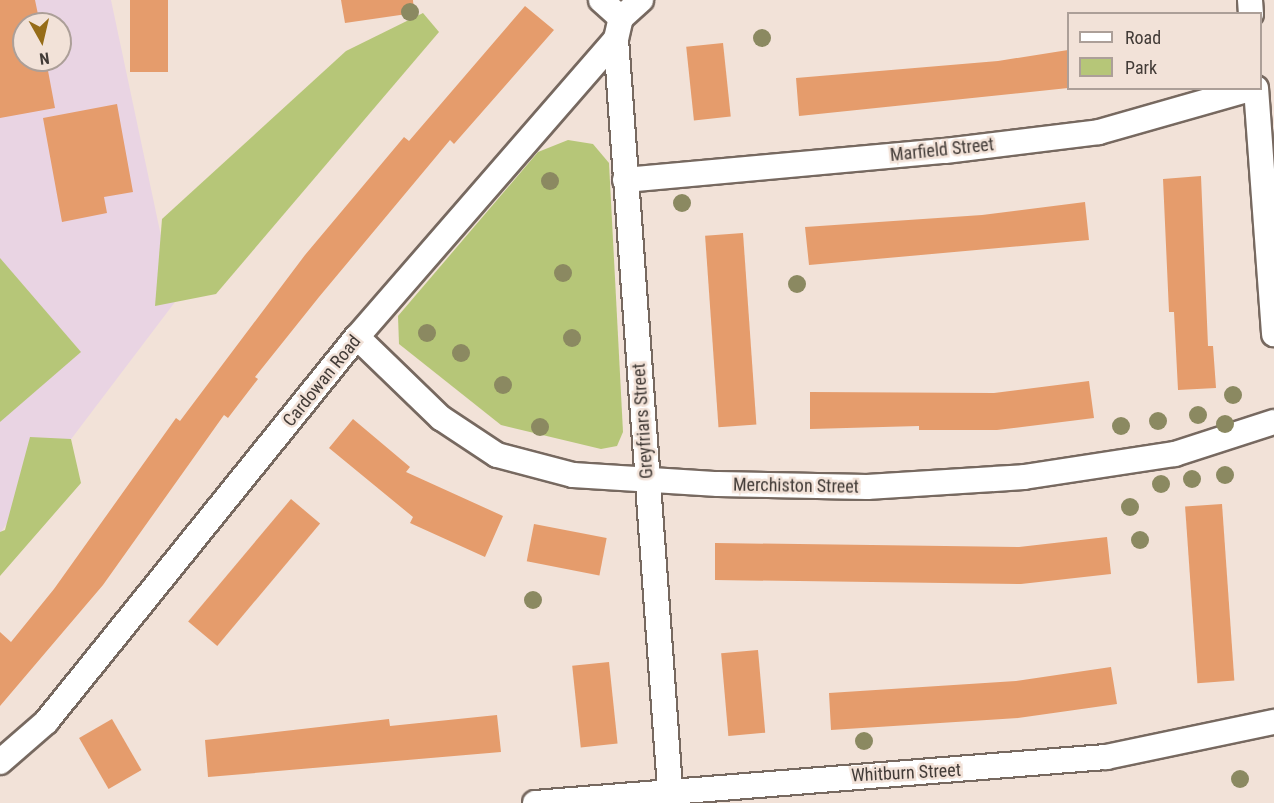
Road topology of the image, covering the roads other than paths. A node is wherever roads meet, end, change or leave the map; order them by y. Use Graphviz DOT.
graph roads {
  1 [pos="601,0"];
  2 [pos="641,0"];
  3 [pos="618,28"];
  4 [pos="1247,90"];
  5 [pos="1254,90"];
  6 [pos="625,180"];
  7 [pos="1274,334"];
  8 [pos="357,337"];
  9 [pos="1274,422"];
  10 [pos="648,481"];
  11 [pos="1274,722"];
  12 [pos="0,762"];
  13 [pos="671,797"];
  14 [pos="535,803"];
  1 -- 3 [label="street"];
  2 -- 3 [label="street, Cardowan Road"];
  3 -- 6 [label="street, Greyfriars Street"];
  3 -- 8 [label="street, Cardowan Road"];
  4 -- 6 [label="street, Marfield Street"];
  5 -- 7 [label="street"];
  6 -- 10 [label="street, Greyfriars Street"];
  8 -- 10 [label="street, Merchiston Street"];
  8 -- 12 [label="street, Cardowan Road"];
  9 -- 10 [label="street, Merchiston Street"];
  10 -- 13 [label="street, Greyfriars Street"];
  11 -- 13 [label="street, Whitburn Street"];
  13 -- 14 [label="street, Whitburn Street"];
}
